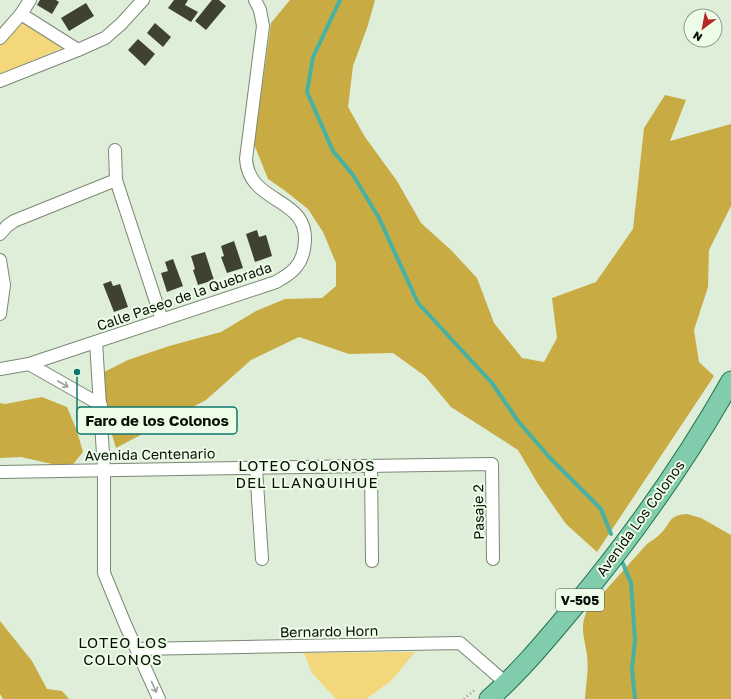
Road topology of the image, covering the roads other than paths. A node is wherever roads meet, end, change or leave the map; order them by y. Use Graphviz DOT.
graph roads {
  1 [pos="30,0"];
  2 [pos="143,0"];
  3 [pos="255,0"];
  4 [pos="21,14"];
  5 [pos="0,38"];
  6 [pos="78,50"];
  7 [pos="0,81"];
  8 [pos="114,150"];
  9 [pos="116,180"];
  10 [pos="0,234"];
  11 [pos="0,260"];
  12 [pos="0,314"];
  13 [pos="162,320"];
  14 [pos="96,342"];
  15 [pos="29,364"];
  16 [pos="0,369"];
  17 [pos="731,381"];
  18 [pos="101,405"];
  19 [pos="492,464"];
  20 [pos="371,466"];
  21 [pos="256,468"];
  22 [pos="104,470"];
  23 [pos="0,472"];
  24 [pos="262,559"];
  25 [pos="494,560"];
  26 [pos="372,561"];
  27 [pos="137,649"];
  28 [pos="507,684"];
  29 [pos="159,699"];
  30 [pos="489,699"];
  1 -- 4 [label="street"];
  2 -- 6 [label="street"];
  3 -- 13 [label="street, Calle Paseo de la Quebrada"];
  4 -- 5 [label="street"];
  4 -- 6 [label="street"];
  6 -- 7 [label="street"];
  8 -- 9 [label="street"];
  9 -- 10 [label="street"];
  9 -- 13 [label="street"];
  11 -- 12 [label="street"];
  13 -- 14 [label="street, Calle Paseo de la Quebrada"];
  14 -- 15 [label="street, Calle Paseo de la Quebrada"];
  14 -- 18 [label="street"];
  15 -- 16 [label="street, Calle Paseo de la Quebrada"];
  15 -- 18 [label="street, one-way"];
  17 -- 28 [label="main road, Avenida Los Colonos / V-505"];
  18 -- 22 [label="street"];
  19 -- 20 [label="street, Avenida Centenario"];
  19 -- 25 [label="street, Pasaje 2"];
  20 -- 21 [label="street, Avenida Centenario"];
  20 -- 26 [label="street"];
  21 -- 22 [label="street, Avenida Centenario"];
  21 -- 24 [label="street"];
  22 -- 23 [label="street, Avenida Centenario"];
  22 -- 27 [label="street"];
  27 -- 28 [label="street, Bernardo Horn"];
  27 -- 29 [label="street, one-way"];
  28 -- 30 [label="main road, Avenida Los Colonos / V-505"];
}
